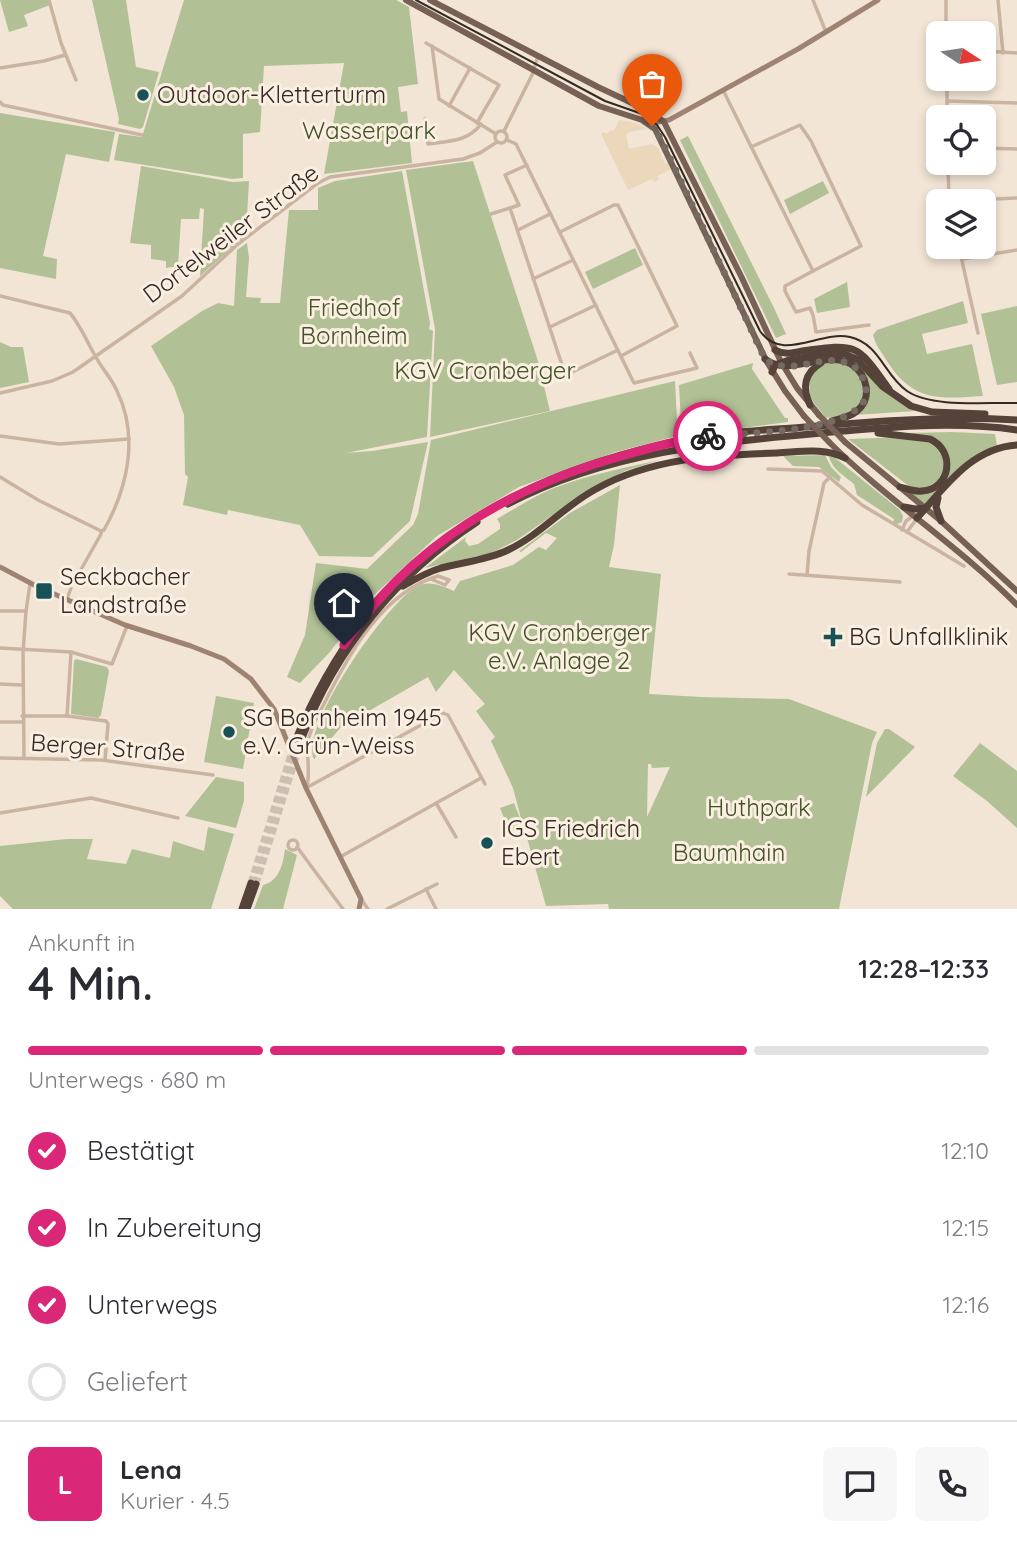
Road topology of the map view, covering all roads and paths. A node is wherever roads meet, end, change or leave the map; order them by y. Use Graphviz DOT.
graph roads {
  1 [pos="49,0"];
  2 [pos="406,0"];
  3 [pos="430,0"];
  4 [pos="813,0"];
  5 [pos="878,0"];
  6 [pos="946,0"];
  7 [pos="998,0"];
  8 [pos="946,21"];
  9 [pos="826,32"];
  10 [pos="426,43"];
  11 [pos="432,46"];
  12 [pos="996,52"];
  13 [pos="1003,53"];
  14 [pos="1017,53"];
  15 [pos="65,55"];
  16 [pos="538,56"];
  17 [pos="0,68"];
  18 [pos="470,68"];
  19 [pos="533,70"];
  20 [pos="76,80"];
  21 [pos="723,90"];
  22 [pos="947,91"];
  23 [pos="947,101"];
  24 [pos="0,102"];
  25 [pos="1017,103"];
  26 [pos="947,105"];
  27 [pos="449,106"];
  28 [pos="425,119"];
  29 [pos="642,120"];
  30 [pos="664,122"];
  31 [pos="479,123"];
  32 [pos="504,131"];
  33 [pos="496,134"];
  34 [pos="142,135"];
  35 [pos="507,140"];
  36 [pos="496,142"];
  37 [pos="751,147"];
  38 [pos="996,148"];
  39 [pos="1017,149"];
  40 [pos="527,165"];
  41 [pos="1017,198"];
  42 [pos="996,199"];
  43 [pos="510,208"];
  44 [pos="491,214"];
  45 [pos="550,214"];
  46 [pos="517,230"];
  47 [pos="560,232"];
  48 [pos="1017,250"];
  49 [pos="996,253"];
  50 [pos="962,259"];
  51 [pos="573,260"];
  52 [pos="813,271"];
  53 [pos="533,279"];
  54 [pos="0,296"];
  55 [pos="596,305"];
  56 [pos="869,325"];
  57 [pos="549,327"];
  58 [pos="978,333"];
  59 [pos="618,350"];
  60 [pos="775,350"];
  61 [pos="690,353"];
  62 [pos="95,356"];
  63 [pos="621,356"];
  64 [pos="765,359"];
  65 [pos="828,360"];
  66 [pos="778,366"];
  67 [pos="0,393"];
  68 [pos="902,401"];
  69 [pos="810,405"];
  70 [pos="1017,420"];
  71 [pos="811,427"];
  72 [pos="856,430"];
  73 [pos="1017,430"];
  74 [pos="0,436"];
  75 [pos="129,439"];
  76 [pos="1017,445"];
  77 [pos="845,458"];
  78 [pos="768,469"];
  79 [pos="0,477"];
  80 [pos="830,477"];
  81 [pos="900,487"];
  82 [pos="940,493"];
  83 [pos="904,507"];
  84 [pos="921,513"];
  85 [pos="906,521"];
  86 [pos="941,521"];
  87 [pos="101,531"];
  88 [pos="904,531"];
  89 [pos="964,566"];
  90 [pos="0,567"];
  91 [pos="789,574"];
  92 [pos="807,575"];
  93 [pos="429,578"];
  94 [pos="74,582"];
  95 [pos="900,582"];
  96 [pos="30,584"];
  97 [pos="71,588"];
  98 [pos="396,590"];
  99 [pos="1017,592"];
  100 [pos="67,599"];
  101 [pos="1017,605"];
  102 [pos="0,611"];
  103 [pos="26,611"];
  104 [pos="127,626"];
  105 [pos="0,648"];
  106 [pos="23,649"];
  107 [pos="71,652"];
  108 [pos="0,684"];
  109 [pos="22,685"];
  110 [pos="22,716"];
  111 [pos="67,716"];
  112 [pos="0,722"];
  113 [pos="22,722"];
  114 [pos="295,740"];
  115 [pos="0,758"];
  116 [pos="24,758"];
  117 [pos="105,760"];
  118 [pos="213,775"];
  119 [pos="481,778"];
  120 [pos="485,784"];
  121 [pos="306,788"];
  122 [pos="436,803"];
  123 [pos="0,813"];
  124 [pos="178,818"];
  125 [pos="456,837"];
  126 [pos="298,847"];
  127 [pos="340,858"];
  128 [pos="437,884"];
  129 [pos="426,889"];
  130 [pos="242,909"];
  131 [pos="247,909"];
  132 [pos="343,909"];
  133 [pos="364,909"];
  134 [pos="387,909"];
  135 [pos="436,909"];
  1 -- 15 [label="street"];
  2 -- 19 [label="main road"];
  3 -- 16 [label="main road"];
  4 -- 9 [label="street"];
  5 -- 9 [label="main road"];
  6 -- 8 [label="street"];
  7 -- 13 [label="street"];
  9 -- 21 [label="main road"];
  10 -- 11 [label="street"];
  11 -- 18 [label="street"];
  11 -- 27 [label="street"];
  12 -- 13 [label="street"];
  13 -- 14 [label="street"];
  15 -- 17 [label="street"];
  15 -- 20 [label="street"];
  16 -- 19 [label="street"];
  16 -- 30 [label="main road"];
  18 -- 27 [label="street"];
  18 -- 31 [label="street"];
  19 -- 29 [label="main road"];
  19 -- 32 [label="street"];
  21 -- 30 [label="main road"];
  21 -- 37 [label="street"];
  22 -- 23 [label="street"];
  23 -- 25 [label="street"];
  23 -- 26 [label="street"];
  24 -- 34 [label="street"];
  27 -- 31 [label="street"];
  28 -- 31 [label="street"];
  29 -- 30 [label="main road"];
  29 -- 64 [label="main road"];
  30 -- 60 [label="main road"];
  31 -- 33 [label="street"];
  32 -- 33 [label="street"];
  32 -- 35 [label="street"];
  33 -- 36 [label="street"];
  35 -- 36 [label="street, Dortelweiler Straße"];
  35 -- 40 [label="street"];
  36 -- 62 [label="street, Dortelweiler Straße"];
  37 -- 52 [label="street"];
  37 -- 52 [label="street"];
  38 -- 39 [label="street"];
  40 -- 43 [label="street"];
  40 -- 45 [label="street"];
  41 -- 42 [label="street"];
  43 -- 44 [label="street"];
  43 -- 46 [label="street"];
  45 -- 46 [label="street"];
  45 -- 47 [label="street"];
  46 -- 53 [label="street"];
  47 -- 51 [label="street"];
  47 -- 63 [label="street"];
  48 -- 49 [label="street"];
  50 -- 58 [label="street"];
  51 -- 53 [label="street"];
  51 -- 55 [label="street"];
  52 -- 56 [label="street"];
  53 -- 57 [label="street"];
  54 -- 62 [label="street"];
  55 -- 57 [label="street"];
  55 -- 59 [label="street"];
  57 -- 59 [label="street"];
  59 -- 63 [label="street"];
  60 -- 66 [label="main road"];
  60 -- 68 [label="highway"];
  61 -- 63 [label="street"];
  62 -- 67 [label="street, Dortelweiler Straße"];
  62 -- 75 [label="street"];
  64 -- 66 [label="highway"];
  65 -- 66 [label="highway"];
  65 -- 69 [label="highway"];
  65 -- 71 [label="highway"];
  66 -- 68 [label="highway"];
  66 -- 69 [label="main road"];
  66 -- 77 [label="main road, bridge"];
  68 -- 70 [label="highway"];
  69 -- 81 [label="main road, bridge"];
  70 -- 71 [label="highway"];
  71 -- 114 [label="highway"];
  72 -- 73 [label="highway"];
  72 -- 81 [label="highway"];
  72 -- 98 [label="highway"];
  74 -- 75 [label="street"];
  75 -- 87 [label="street"];
  76 -- 82 [label="highway"];
  77 -- 83 [label="main road"];
  77 -- 98 [label="highway"];
  78 -- 80 [label="street"];
  79 -- 87 [label="street"];
  80 -- 88 [label="street"];
  80 -- 92 [label="street"];
  81 -- 84 [label="main road"];
  82 -- 84 [label="highway"];
  82 -- 86 [label="highway"];
  83 -- 84 [label="highway"];
  83 -- 85 [label="street"];
  84 -- 85 [label="street"];
  84 -- 86 [label="main road"];
  84 -- 88 [label="street"];
  84 -- 101 [label="main road"];
  85 -- 88 [label="street"];
  86 -- 99 [label="main road"];
  87 -- 94 [label="street"];
  88 -- 89 [label="street"];
  90 -- 96 [label="main road"];
  91 -- 92 [label="street"];
  92 -- 95 [label="street"];
  93 -- 93 [label="street"];
  93 -- 121 [label="street"];
  96 -- 100 [label="main road"];
  96 -- 103 [label="street"];
  97 -- 100 [label="street"];
  98 -- 114 [label="highway"];
  100 -- 104 [label="main road"];
  102 -- 103 [label="street"];
  103 -- 106 [label="street"];
  104 -- 107 [label="street"];
  104 -- 114 [label="main road"];
  105 -- 106 [label="street"];
  106 -- 107 [label="street"];
  106 -- 109 [label="street"];
  107 -- 111 [label="street"];
  108 -- 109 [label="street"];
  109 -- 110 [label="street"];
  110 -- 111 [label="street"];
  110 -- 113 [label="street"];
  111 -- 117 [label="street"];
  112 -- 113 [label="street"];
  113 -- 116 [label="street"];
  114 -- 121 [label="main road"];
  115 -- 116 [label="street, Berger Straße"];
  116 -- 117 [label="street, Berger Straße"];
  117 -- 118 [label="street, Berger Straße"];
  119 -- 120 [label="street"];
  119 -- 121 [label="street"];
  119 -- 122 [label="street"];
  121 -- 127 [label="main road"];
  122 -- 125 [label="street"];
  122 -- 127 [label="street"];
  123 -- 124 [label="street"];
  126 -- 132 [label="street"];
  127 -- 133 [label="main road"];
  128 -- 129 [label="street"];
  129 -- 134 [label="street"];
  129 -- 135 [label="street"];
  130 -- 131 [label="highway"];
}
